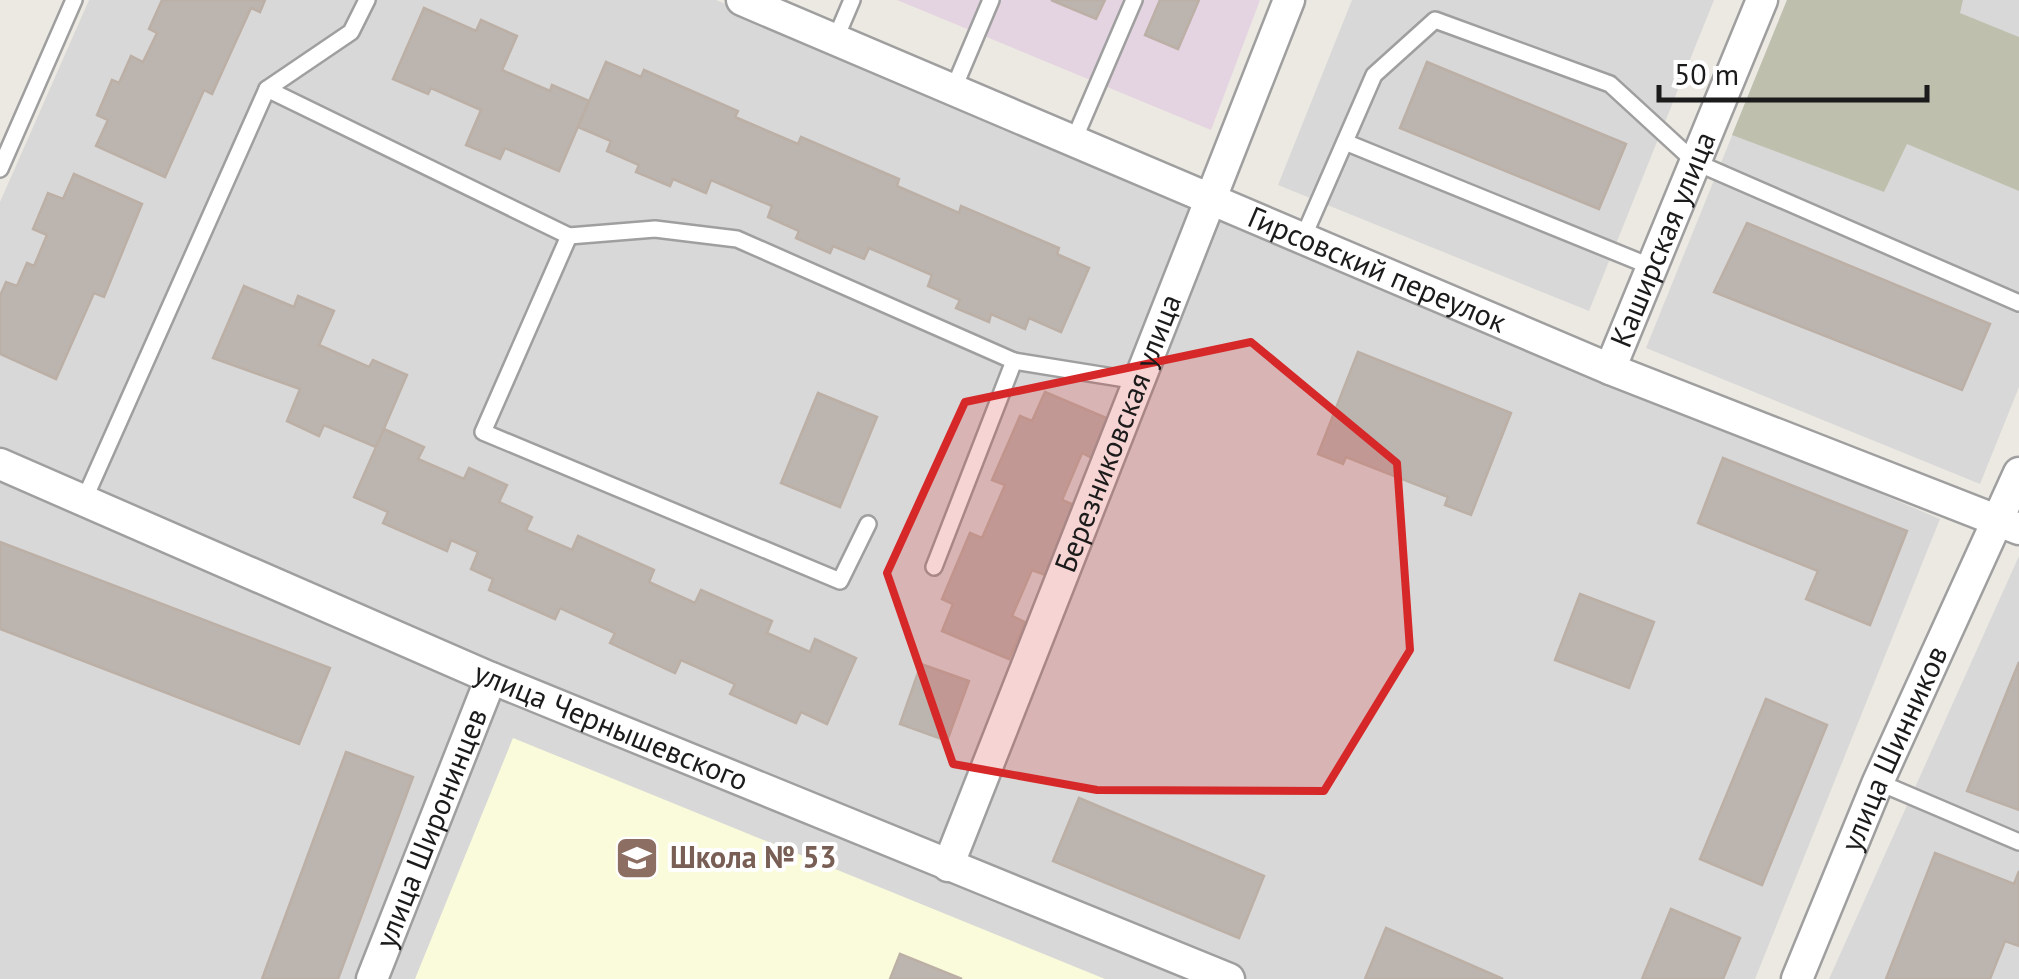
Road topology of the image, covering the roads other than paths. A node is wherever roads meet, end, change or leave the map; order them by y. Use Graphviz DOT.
graph roads {
  1 [pos="74,0"];
  2 [pos="367,0"];
  3 [pos="742,0"];
  4 [pos="852,0"];
  5 [pos="991,0"];
  6 [pos="1134,0"];
  7 [pos="1288,0"];
  8 [pos="1762,0"];
  9 [pos="834,40"];
  10 [pos="268,90"];
  11 [pos="953,90"];
  12 [pos="1073,142"];
  13 [pos="1345,142"];
  14 [pos="1695,162"];
  15 [pos="0,169"];
  16 [pos="1210,201"];
  17 [pos="569,236"];
  18 [pos="1302,240"];
  19 [pos="1652,267"];
  20 [pos="2019,303"];
  21 [pos="1014,360"];
  22 [pos="1610,369"];
  23 [pos="1138,382"];
  24 [pos="0,464"];
  25 [pos="2019,473"];
  26 [pos="84,500"];
  27 [pos="868,524"];
  28 [pos="2009,525"];
  29 [pos="934,567"];
  30 [pos="491,678"];
  31 [pos="1878,782"];
  32 [pos="2019,842"];
  33 [pos="948,866"];
  34 [pos="372,979"];
  35 [pos="1229,979"];
  36 [pos="1797,979"];
  1 -- 15 [label="lane"];
  2 -- 10 [label="lane"];
  3 -- 9 [label="street, Гирсовский переулок"];
  4 -- 9 [label="lane"];
  5 -- 11 [label="lane"];
  6 -- 12 [label="lane"];
  7 -- 16 [label="street, Березниковская улица"];
  8 -- 14 [label="street, Каширская улица"];
  9 -- 11 [label="street, Гирсовский переулок"];
  10 -- 17 [label="lane"];
  10 -- 26 [label="lane"];
  11 -- 12 [label="street, Гирсовский переулок"];
  12 -- 16 [label="street, Гирсовский переулок"];
  13 -- 14 [label="lane"];
  13 -- 18 [label="lane"];
  13 -- 19 [label="lane"];
  14 -- 19 [label="street, Каширская улица"];
  14 -- 20 [label="lane"];
  16 -- 18 [label="street, Гирсовский переулок"];
  16 -- 23 [label="street, Березниковская улица"];
  17 -- 21 [label="lane"];
  17 -- 27 [label="lane"];
  18 -- 22 [label="street, Гирсовский переулок"];
  19 -- 22 [label="street, Каширская улица"];
  21 -- 23 [label="lane"];
  21 -- 29 [label="lane"];
  22 -- 28 [label="street, Гирсовский переулок"];
  23 -- 33 [label="street, Березниковская улица"];
  24 -- 26 [label="street, улица Чернышевского"];
  25 -- 28 [label="street, улица Шинников"];
  26 -- 30 [label="street, улица Чернышевского"];
  28 -- 31 [label="street, улица Шинников"];
  30 -- 33 [label="street, улица Чернышевского"];
  30 -- 34 [label="street, улица Широнинцев"];
  31 -- 32 [label="lane"];
  31 -- 36 [label="street, улица Шинников"];
  33 -- 35 [label="street, улица Чернышевского"];
}
